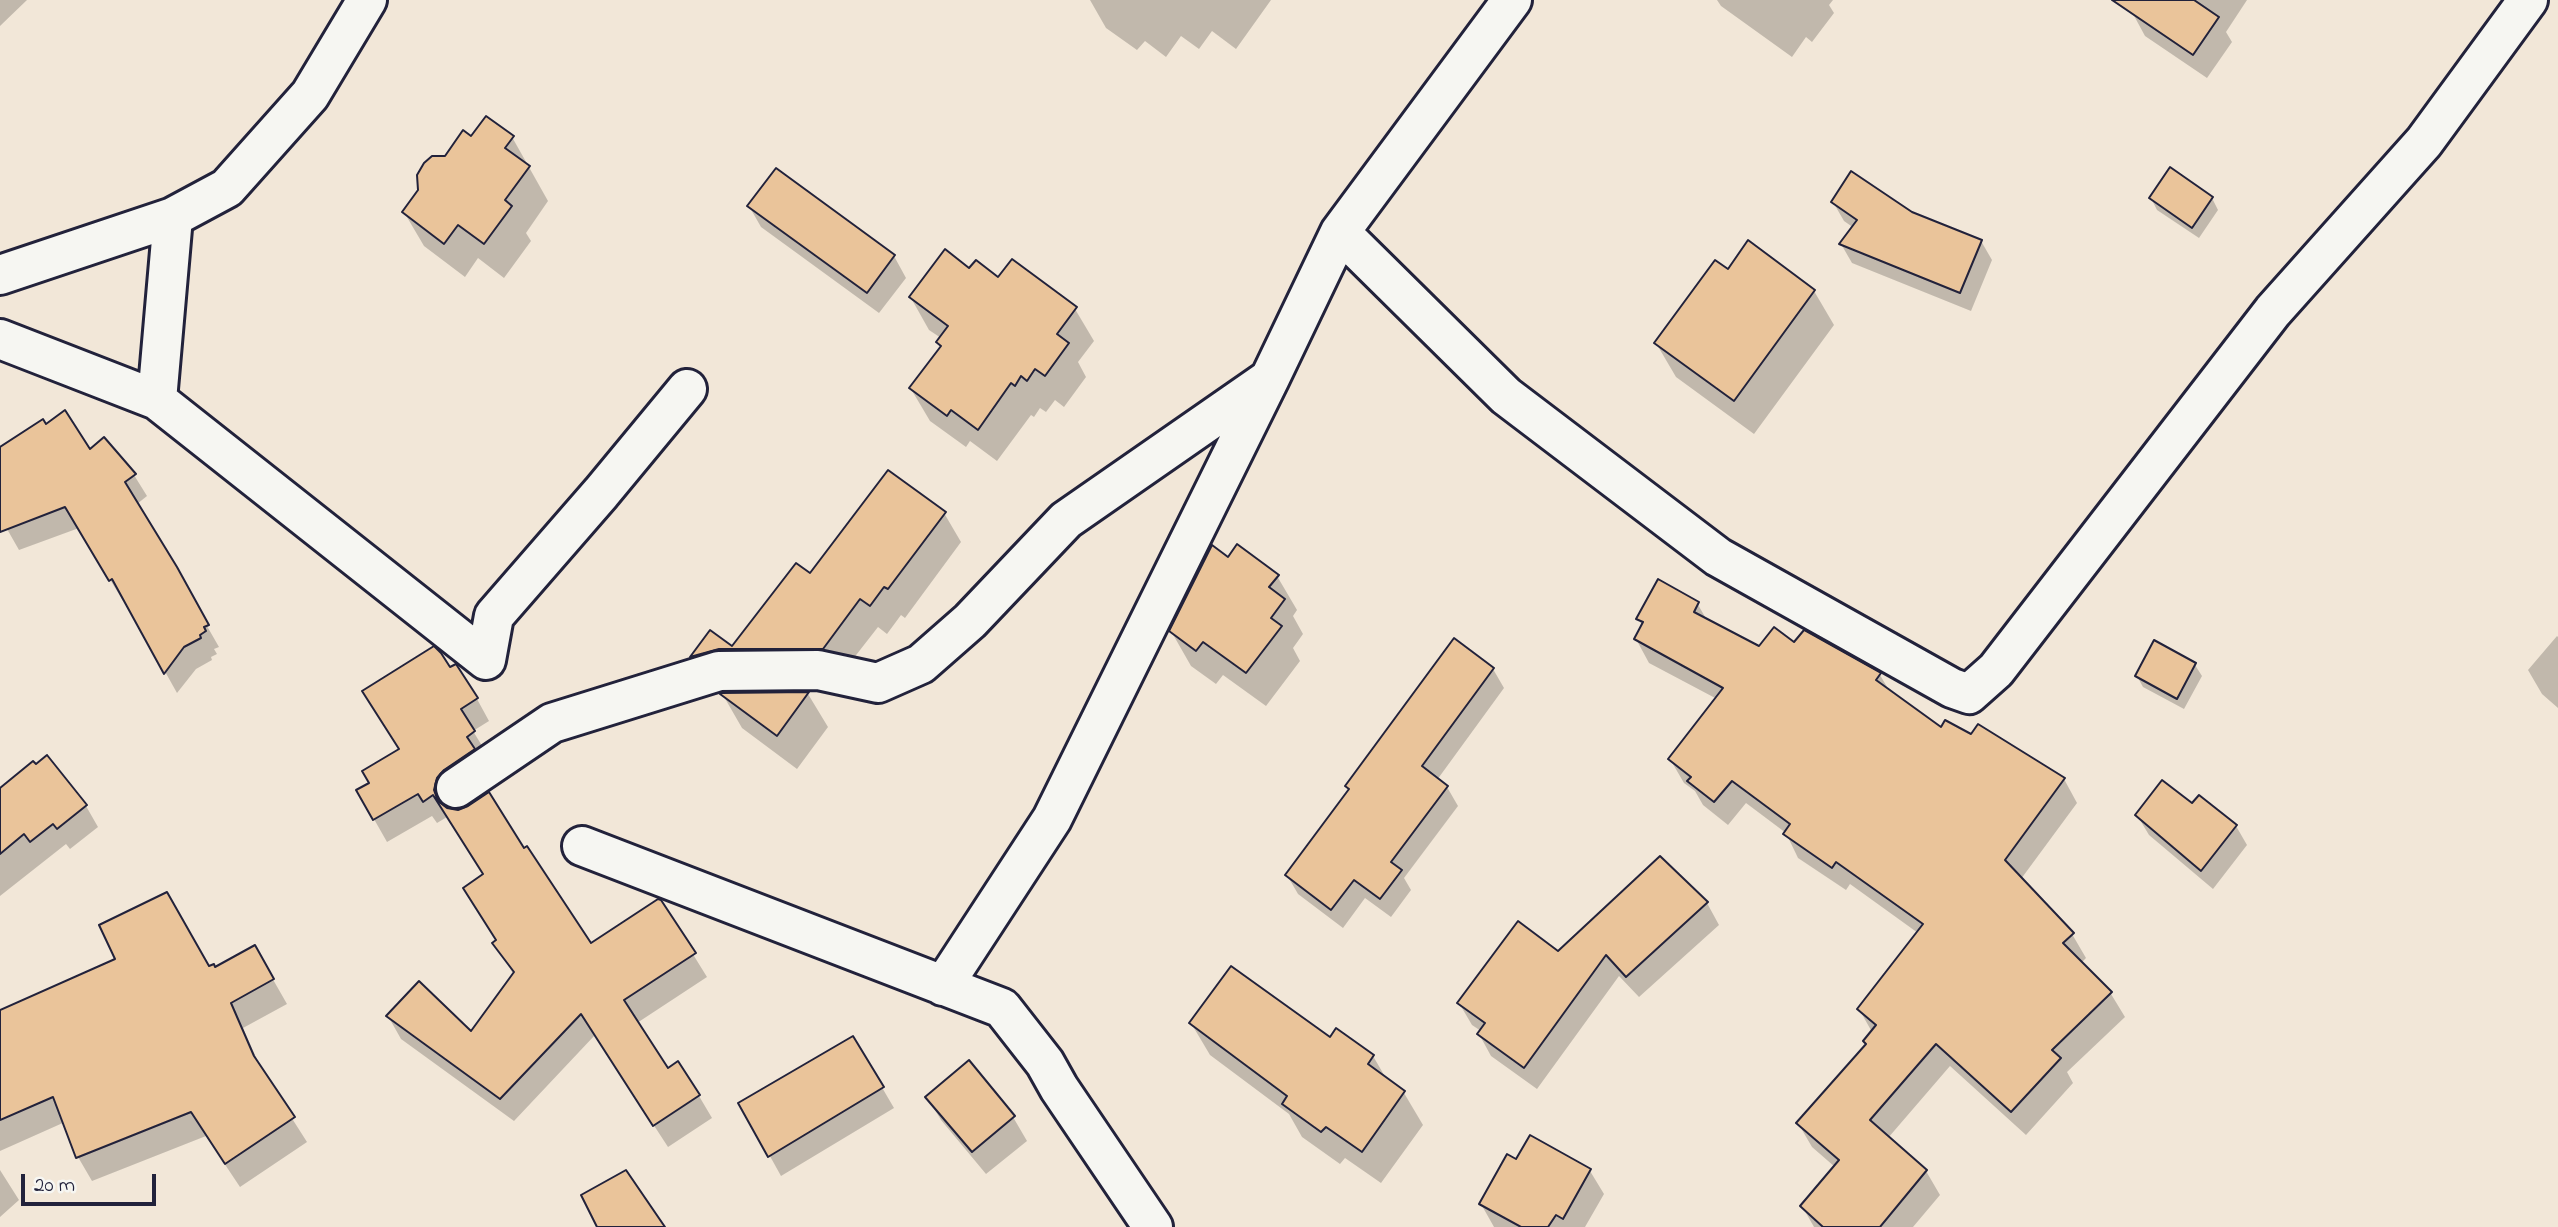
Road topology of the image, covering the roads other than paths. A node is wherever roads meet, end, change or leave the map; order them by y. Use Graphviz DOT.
graph roads {
  1 [pos="367,0"];
  2 [pos="1512,0"];
  3 [pos="2528,0"];
  4 [pos="173,217"];
  5 [pos="1340,232"];
  6 [pos="0,275"];
  7 [pos="0,339"];
  8 [pos="1270,378"];
  9 [pos="687,389"];
  10 [pos="157,400"];
  11 [pos="456,788"];
  12 [pos="582,846"];
  13 [pos="943,986"];
  14 [pos="1153,1227"];
  1 -- 4 [label="street"];
  2 -- 5 [label="street"];
  3 -- 5 [label="street"];
  4 -- 6 [label="street"];
  4 -- 10 [label="street"];
  5 -- 8 [label="street"];
  7 -- 10 [label="street"];
  8 -- 11 [label="street"];
  8 -- 13 [label="street"];
  9 -- 10 [label="street"];
  12 -- 13 [label="street"];
  13 -- 14 [label="street"];
}
